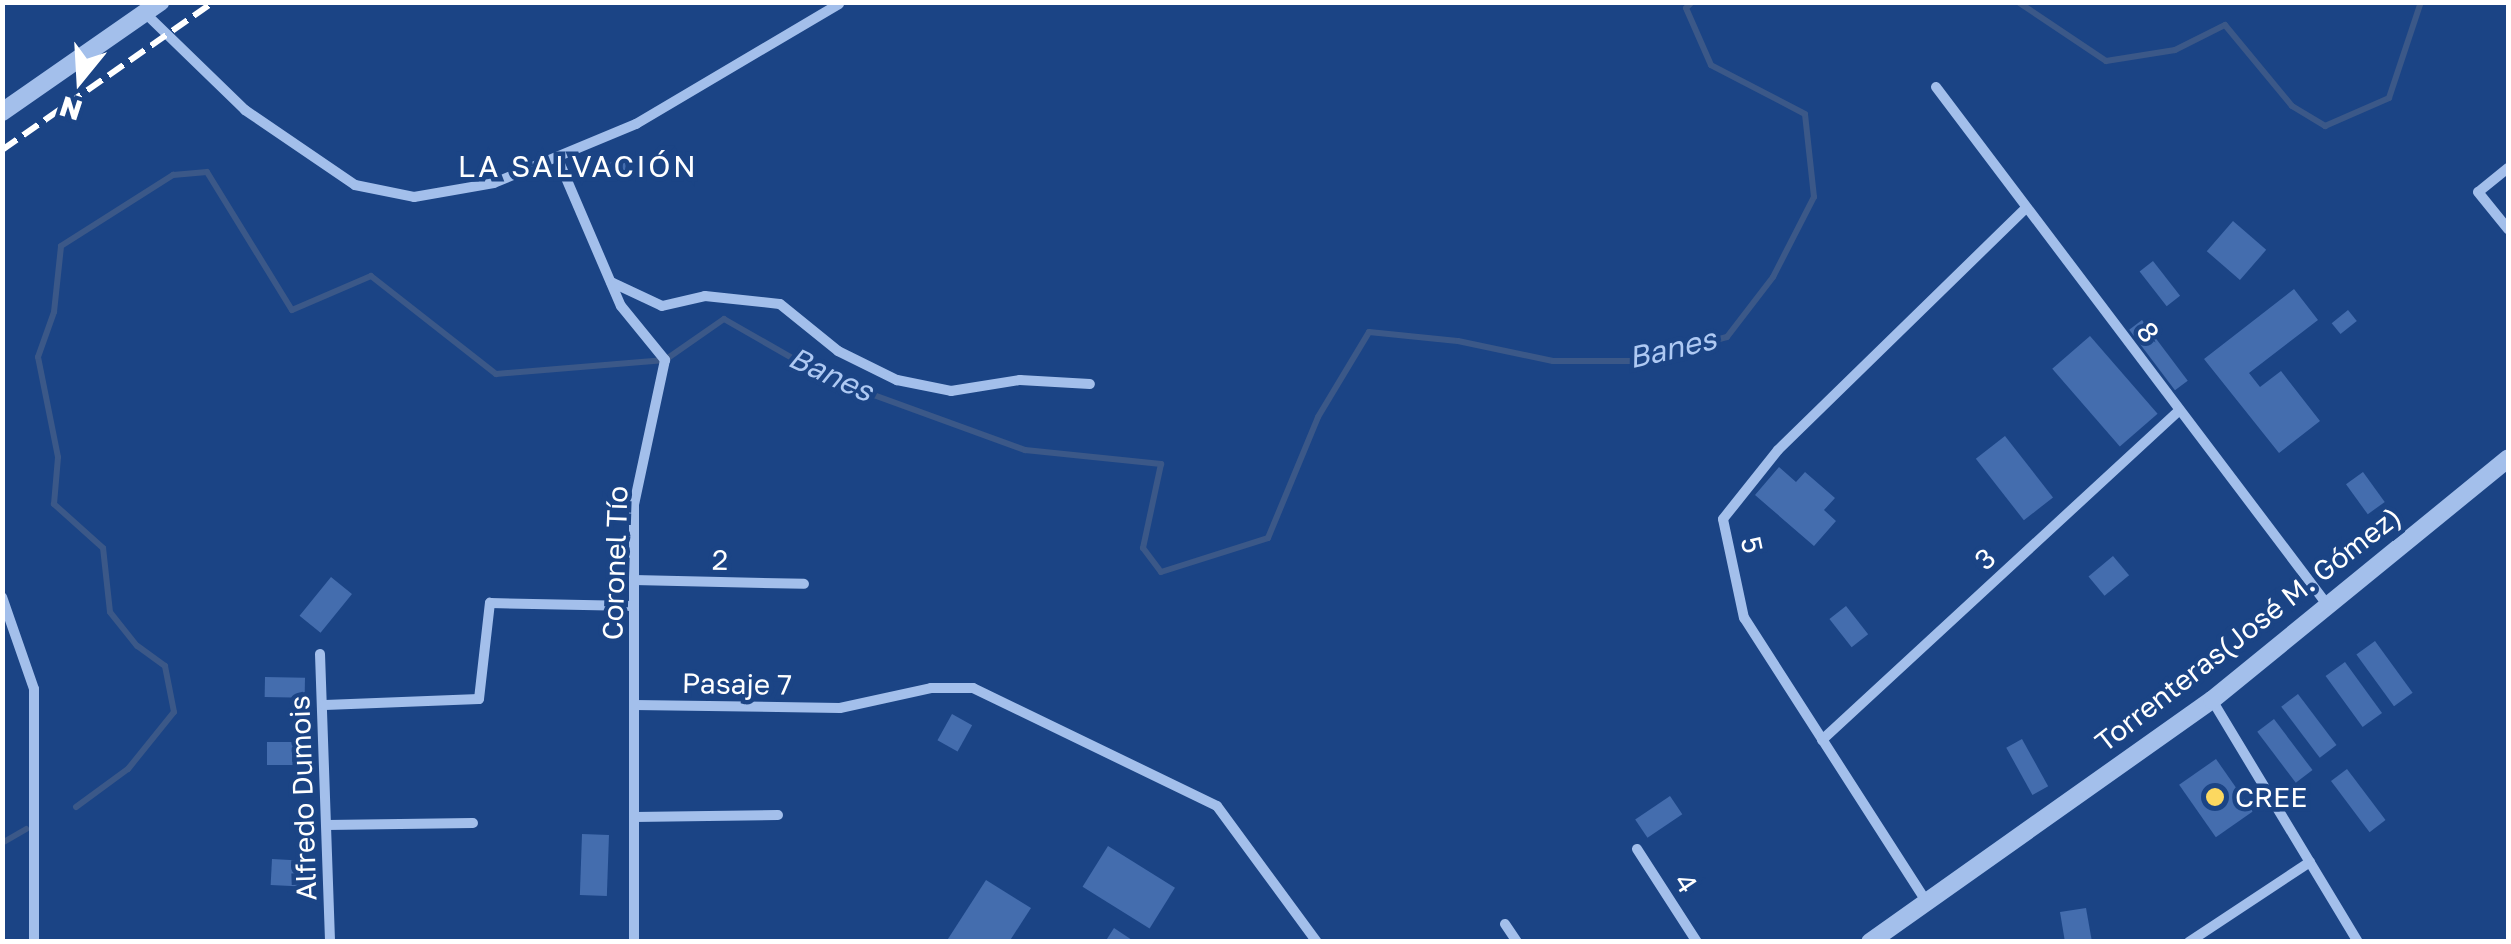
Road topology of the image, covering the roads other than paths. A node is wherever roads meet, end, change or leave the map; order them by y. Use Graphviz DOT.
graph roads {
  1 [pos="839,4"];
  2 [pos="153,8"];
  3 [pos="1936,87"];
  4 [pos="2,112"];
  5 [pos="557,157"];
  6 [pos="2508,168"];
  7 [pos="2026,208"];
  8 [pos="2508,229"];
  9 [pos="610,282"];
  10 [pos="1090,384"];
  11 [pos="2179,411"];
  12 [pos="2508,459"];
  13 [pos="634,580"];
  14 [pos="804,584"];
  15 [pos="2,597"];
  16 [pos="2326,603"];
  17 [pos="634,606"];
  18 [pos="320,654"];
  19 [pos="2212,700"];
  20 [pos="325,704"];
  21 [pos="634,705"];
  22 [pos="1822,740"];
  23 [pos="778,815"];
  24 [pos="634,817"];
  25 [pos="473,823"];
  26 [pos="327,825"];
  27 [pos="1637,849"];
  28 [pos="2310,862"];
  29 [pos="1926,900"];
  30 [pos="1505,924"];
  31 [pos="34,942"];
  32 [pos="330,942"];
  33 [pos="634,942"];
  34 [pos="1317,942"];
  35 [pos="1517,942"];
  36 [pos="1697,942"];
  37 [pos="1870,942"];
  38 [pos="2190,942"];
  39 [pos="2358,942"];
  1 -- 5 [label="street"];
  2 -- 4 [label="street"];
  2 -- 5 [label="street"];
  3 -- 7 [label="street, 8"];
  5 -- 9 [label="street, Coronel Tío"];
  6 -- 8 [label="street"];
  7 -- 11 [label="street, 8"];
  7 -- 22 [label="street, 5"];
  9 -- 10 [label="street"];
  9 -- 13 [label="street, Coronel Tío"];
  11 -- 16 [label="street, 8"];
  11 -- 22 [label="street, 3"];
  12 -- 16 [label="street, Torrenteras(José M. Gómez)"];
  13 -- 14 [label="street, 2"];
  13 -- 17 [label="street, Coronel Tío"];
  15 -- 31 [label="street"];
  16 -- 19 [label="street, Torrenteras(José M. Gómez)"];
  17 -- 20 [label="street"];
  17 -- 21 [label="street, Coronel Tío"];
  18 -- 20 [label="street, Alfredo Dumois"];
  19 -- 28 [label="street"];
  19 -- 29 [label="street, Torrenteras(José M. Gómez)"];
  20 -- 26 [label="street, Alfredo Dumois"];
  21 -- 24 [label="street, Coronel Tío"];
  21 -- 34 [label="street, Pasaje 7"];
  22 -- 29 [label="street, 5"];
  23 -- 24 [label="street"];
  24 -- 33 [label="street, Coronel Tío"];
  25 -- 26 [label="street"];
  26 -- 32 [label="street, Alfredo Dumois"];
  27 -- 36 [label="street, 4"];
  28 -- 38 [label="street"];
  28 -- 39 [label="street"];
  29 -- 37 [label="street, Torrenteras(José M. Gómez)"];
  30 -- 35 [label="street"];
}
